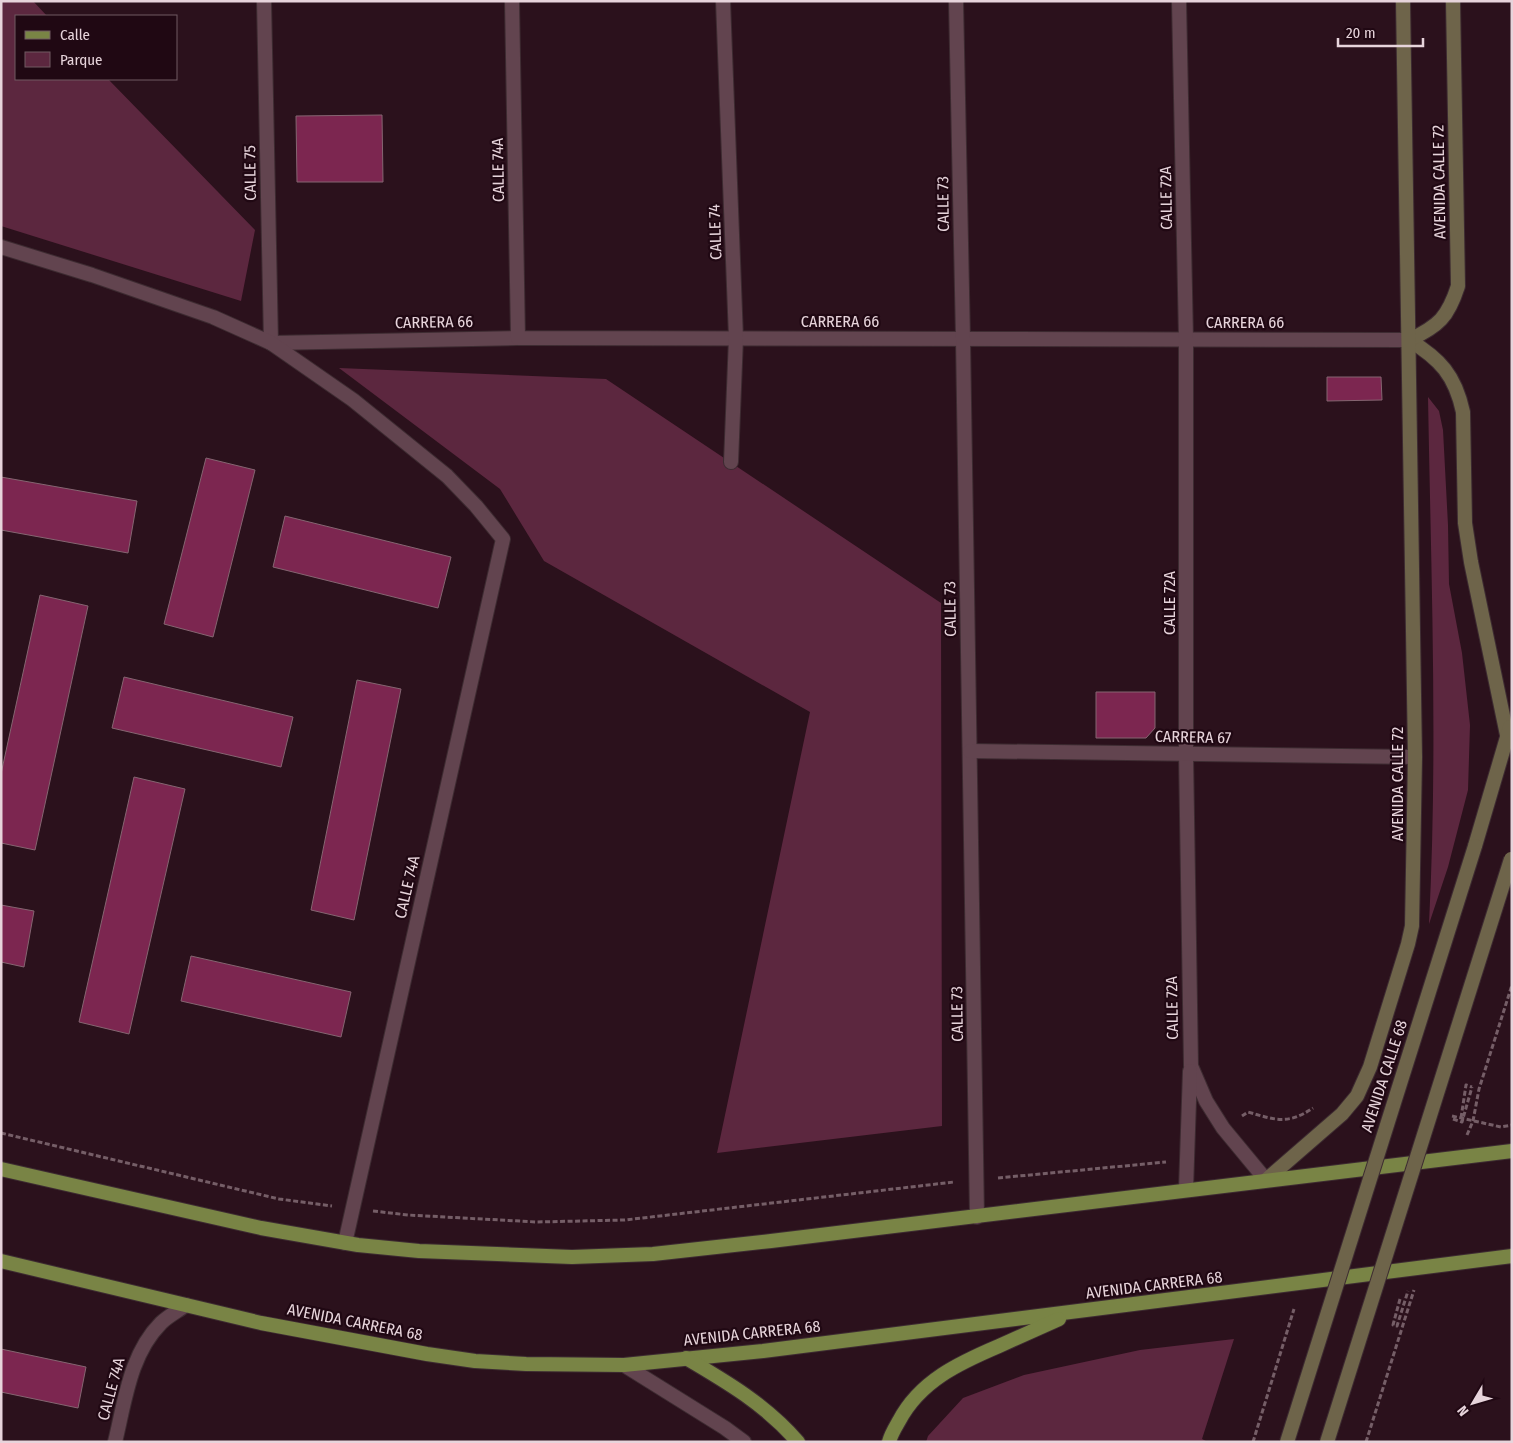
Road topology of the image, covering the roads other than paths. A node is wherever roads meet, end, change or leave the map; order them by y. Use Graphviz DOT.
graph roads {
  1 [pos="264,1"];
  2 [pos="512,1"];
  3 [pos="723,1"];
  4 [pos="956,1"];
  5 [pos="1179,1"];
  6 [pos="1404,1"];
  7 [pos="1453,1"];
  8 [pos="1,247"];
  9 [pos="518,338"];
  10 [pos="736,338"];
  11 [pos="963,339"];
  12 [pos="1186,339"];
  13 [pos="1409,340"];
  14 [pos="271,343"];
  15 [pos="731,462"];
  16 [pos="503,539"];
  17 [pos="1512,719"];
  18 [pos="1507,734"];
  19 [pos="970,751"];
  20 [pos="1186,754"];
  21 [pos="1415,757"];
  22 [pos="1511,857"];
  23 [pos="1191,1066"];
  24 [pos="1512,1151"];
  25 [pos="1,1169"];
  26 [pos="1266,1180"];
  27 [pos="1186,1189"];
  28 [pos="977,1217"];
  29 [pos="345,1243"];
  30 [pos="1512,1256"];
  31 [pos="1,1260"];
  32 [pos="186,1305"];
  33 [pos="1074,1313"];
  34 [pos="686,1358"];
  35 [pos="624,1365"];
  36 [pos="115,1442"];
  37 [pos="744,1442"];
  38 [pos="798,1442"];
  39 [pos="890,1442"];
  40 [pos="1287,1442"];
  41 [pos="1327,1442"];
  1 -- 14 [label="street, CALLE 75"];
  2 -- 9 [label="street, CALLE 74A"];
  3 -- 10 [label="street, CALLE 74"];
  4 -- 11 [label="street, CALLE 73"];
  5 -- 12 [label="street, CALLE 72A"];
  6 -- 13 [label="main road, AVENIDA CALLE 72"];
  7 -- 13 [label="main road, AVENIDA CALLE 72"];
  8 -- 14 [label="street, CARRERA 66"];
  9 -- 10 [label="street, CARRERA 66"];
  9 -- 14 [label="street, CARRERA 66"];
  10 -- 11 [label="street, CARRERA 66"];
  10 -- 15 [label="street, CALLE 74"];
  11 -- 12 [label="street, CARRERA 66"];
  11 -- 19 [label="street, CALLE 73"];
  12 -- 13 [label="street, CARRERA 66"];
  12 -- 20 [label="street, CALLE 72A"];
  13 -- 18 [label="main road"];
  13 -- 21 [label="main road, AVENIDA CALLE 72"];
  14 -- 16 [label="street, CARRERA 66"];
  16 -- 29 [label="street, CALLE 74A"];
  17 -- 18 [label="main road, AVENIDA CALLE 68"];
  18 -- 40 [label="main road, AVENIDA CALLE 68, bridge"];
  19 -- 20 [label="street, CARRERA 67"];
  19 -- 28 [label="street, CALLE 73"];
  20 -- 21 [label="street, CARRERA 67"];
  20 -- 23 [label="street, CALLE 72A"];
  21 -- 26 [label="main road, AVENIDA CALLE 72"];
  22 -- 41 [label="main road, bridge"];
  23 -- 26 [label="street, CALLE 72A"];
  23 -- 27 [label="street"];
  24 -- 26 [label="main road"];
  25 -- 29 [label="main road"];
  26 -- 27 [label="main road"];
  27 -- 28 [label="main road"];
  28 -- 29 [label="main road"];
  30 -- 33 [label="main road, AVENIDA CARRERA 68"];
  31 -- 32 [label="main road, AVENIDA CARRERA 68"];
  32 -- 35 [label="main road, AVENIDA CARRERA 68"];
  32 -- 36 [label="street, CALLE 74A"];
  33 -- 34 [label="main road, AVENIDA CARRERA 68"];
  33 -- 39 [label="main road"];
  34 -- 35 [label="main road, AVENIDA CARRERA 68"];
  34 -- 38 [label="main road"];
  35 -- 37 [label="street"];
}
